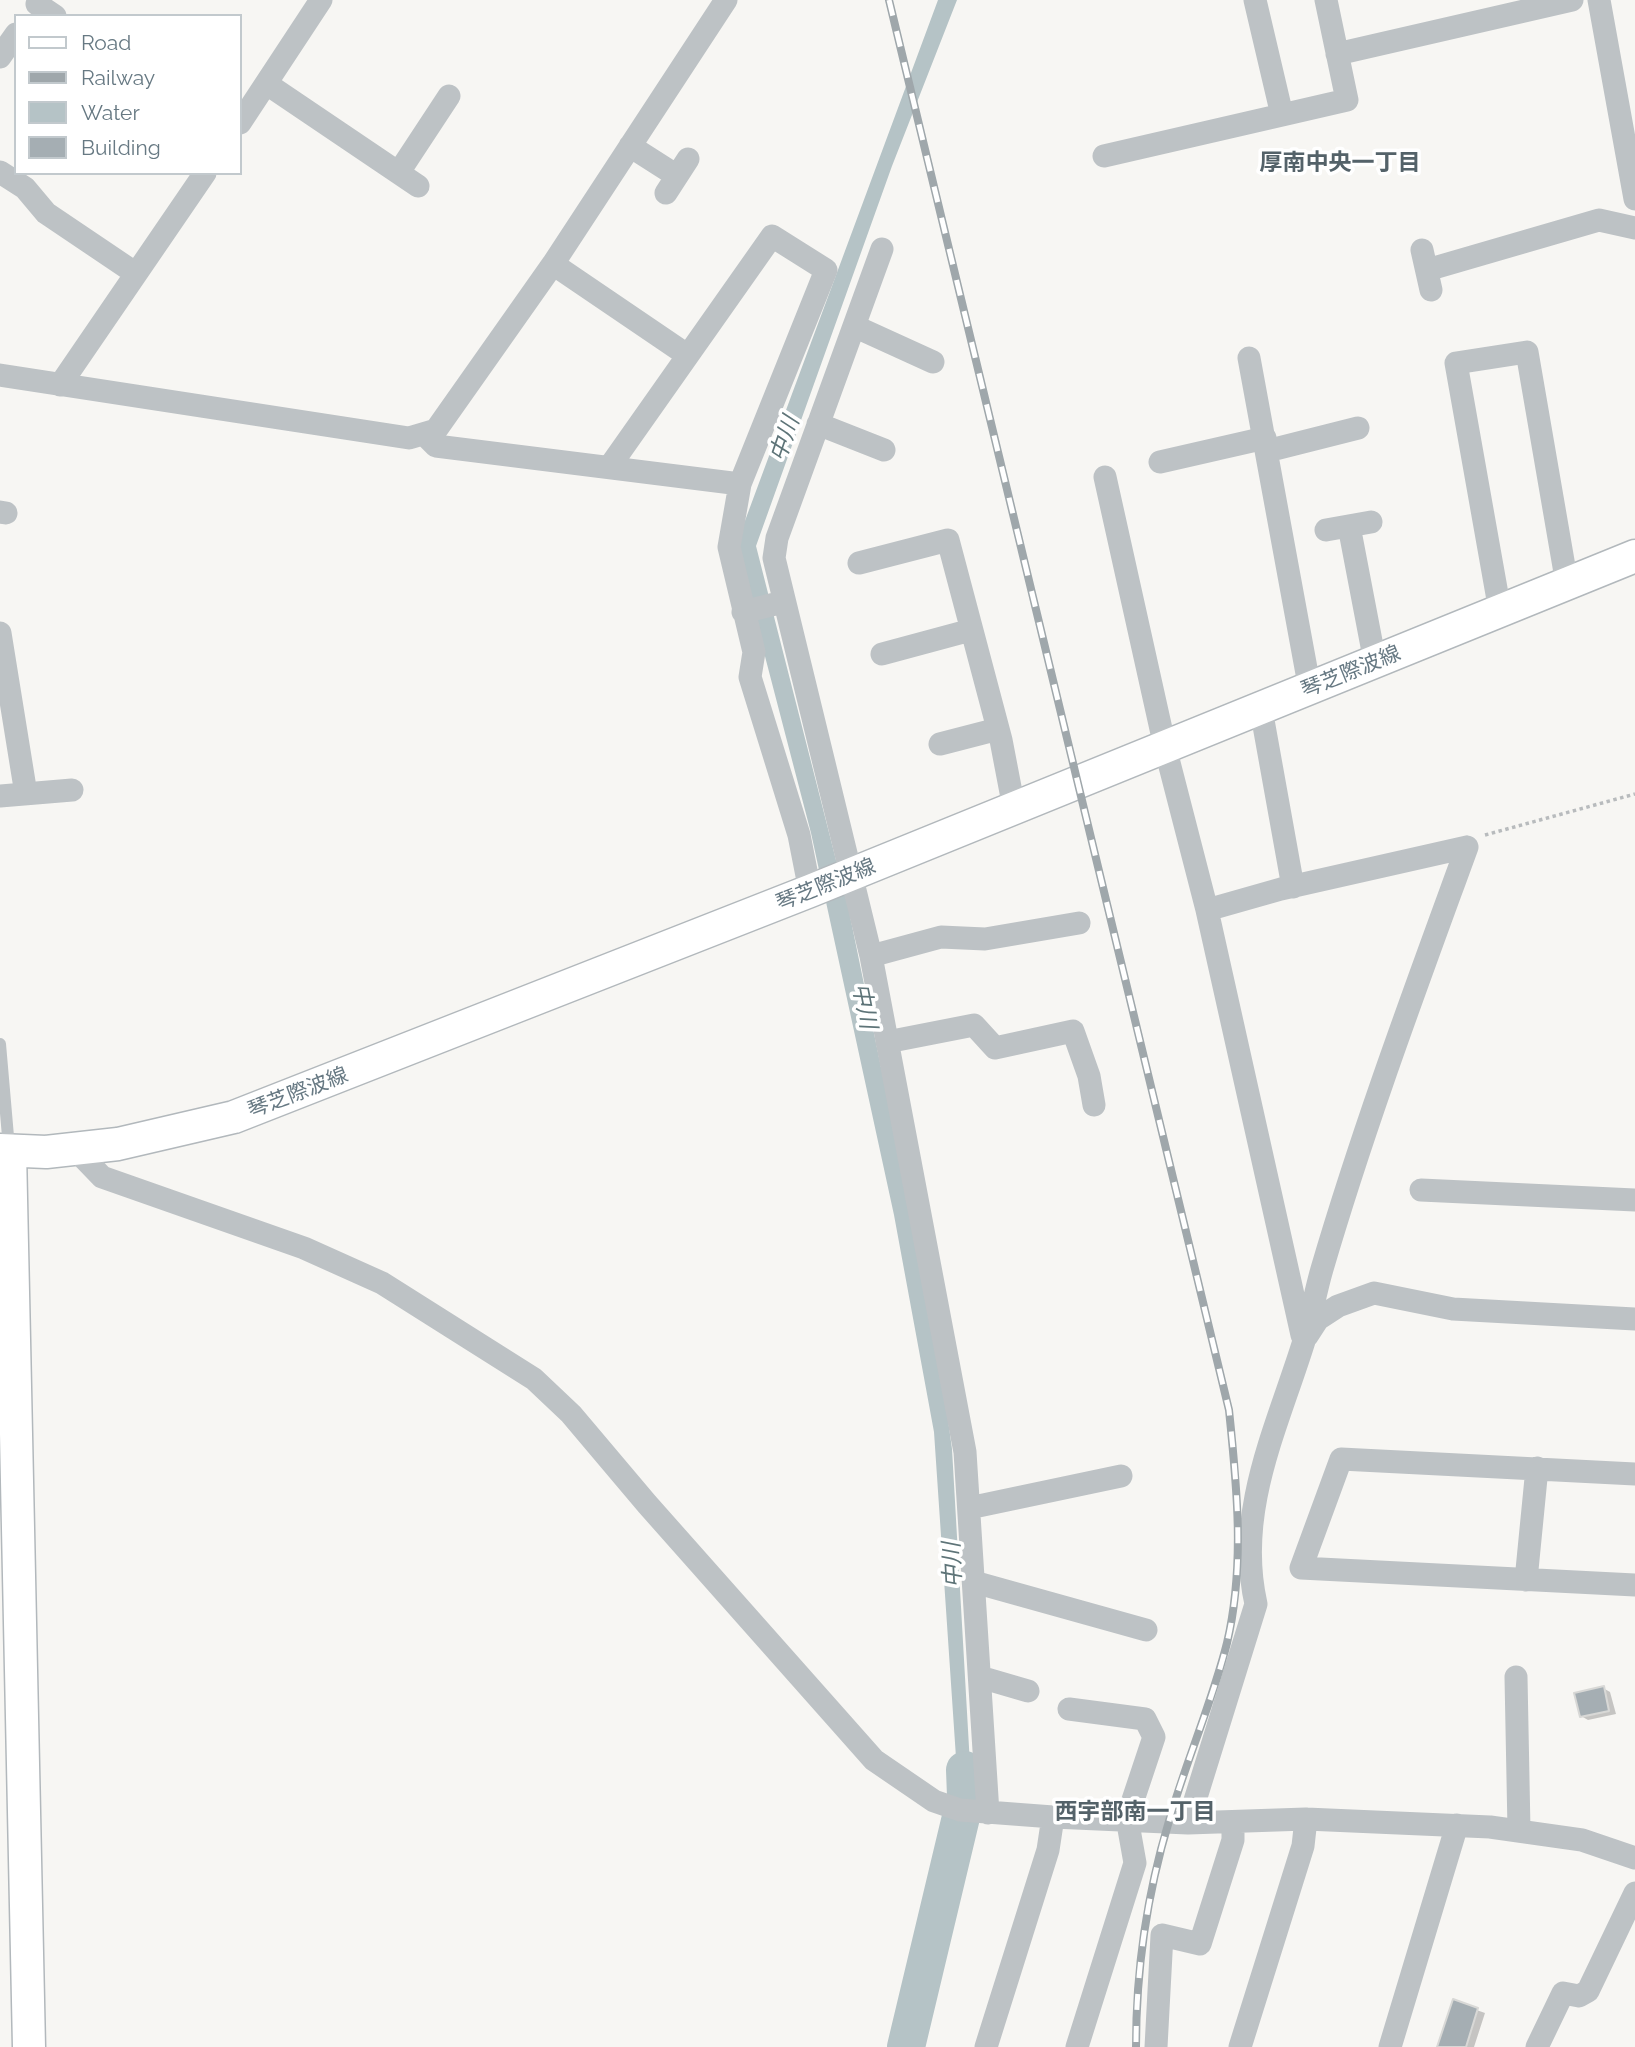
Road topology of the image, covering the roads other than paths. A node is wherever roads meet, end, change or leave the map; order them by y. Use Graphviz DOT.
graph roads {
  1 [pos="321,0"];
  2 [pos="726,0"];
  3 [pos="1255,0"];
  4 [pos="1326,0"];
  5 [pos="1572,0"];
  6 [pos="1600,0"];
  7 [pos="14,37"];
  8 [pos="1336,54"];
  9 [pos="0,57"];
  10 [pos="267,84"];
  11 [pos="449,96"];
  12 [pos="1282,115"];
  13 [pos="242,120"];
  14 [pos="630,146"];
  15 [pos="1104,156"];
  16 [pos="0,172"];
  17 [pos="399,172"];
  18 [pos="204,175"];
  19 [pos="677,176"];
  20 [pos="418,186"];
  21 [pos="1635,199"];
  22 [pos="1635,229"];
  23 [pos="882,249"];
  24 [pos="553,264"];
  25 [pos="1427,270"];
  26 [pos="135,272"];
  27 [pos="854,326"];
  28 [pos="687,355"];
  29 [pos="1250,358"];
  30 [pos="933,362"];
  31 [pos="0,375"];
  32 [pos="60,385"];
  33 [pos="818,424"];
  34 [pos="1358,428"];
  35 [pos="424,434"];
  36 [pos="1266,444"];
  37 [pos="884,450"];
  38 [pos="1160,462"];
  39 [pos="610,466"];
  40 [pos="1105,477"];
  41 [pos="740,484"];
  42 [pos="1326,530"];
  43 [pos="1635,556"];
  44 [pos="859,563"];
  45 [pos="1567,584"];
  46 [pos="780,603"];
  47 [pos="746,611"];
  48 [pos="1500,611"];
  49 [pos="971,631"];
  50 [pos="0,633"];
  51 [pos="882,654"];
  52 [pos="1375,662"];
  53 [pos="1310,690"];
  54 [pos="1261,709"];
  55 [pos="998,729"];
  56 [pos="940,744"];
  57 [pos="1166,747"];
  58 [pos="72,790"];
  59 [pos="26,794"];
  60 [pos="0,796"];
  61 [pos="1014,808"];
  62 [pos="830,883"];
  63 [pos="1293,887"];
  64 [pos="1207,910"];
  65 [pos="1079,923"];
  66 [pos="871,956"];
  67 [pos="887,1042"];
  68 [pos="0,1044"];
  69 [pos="1094,1105"];
  70 [pos="5,1150"];
  71 [pos="76,1150"];
  72 [pos="1421,1190"];
  73 [pos="1635,1200"];
  74 [pos="1635,1319"];
  75 [pos="1304,1341"];
  76 [pos="1537,1468"];
  77 [pos="1635,1474"];
  78 [pos="1121,1476"];
  79 [pos="969,1508"];
  80 [pos="1526,1580"];
  81 [pos="974,1582"];
  82 [pos="1635,1585"];
  83 [pos="1146,1630"];
  84 [pos="980,1677"];
  85 [pos="1516,1677"];
  86 [pos="1028,1691"];
  87 [pos="1069,1709"];
  88 [pos="988,1813"];
  89 [pos="1053,1817"];
  90 [pos="1126,1818"];
  91 [pos="1306,1819"];
  92 [pos="1233,1822"];
  93 [pos="1188,1823"];
  94 [pos="1457,1825"];
  95 [pos="1519,1830"];
  96 [pos="1635,1858"];
  97 [pos="1635,1893"];
  98 [pos="29,2047"];
  99 [pos="986,2047"];
  100 [pos="1077,2047"];
  101 [pos="1156,2047"];
  102 [pos="1240,2047"];
  103 [pos="1390,2047"];
  104 [pos="1537,2047"];
  1 -- 10 [label="street"];
  2 -- 14 [label="street"];
  3 -- 12 [label="street"];
  4 -- 8 [label="street"];
  5 -- 8 [label="street"];
  6 -- 21 [label="street"];
  7 -- 9 [label="street"];
  8 -- 12 [label="street"];
  10 -- 13 [label="street"];
  10 -- 17 [label="street"];
  11 -- 17 [label="street"];
  12 -- 15 [label="street"];
  14 -- 19 [label="street"];
  14 -- 24 [label="street"];
  16 -- 26 [label="street"];
  17 -- 20 [label="street"];
  18 -- 26 [label="street"];
  22 -- 25 [label="street"];
  23 -- 27 [label="street"];
  24 -- 28 [label="street"];
  24 -- 35 [label="street"];
  26 -- 32 [label="street"];
  27 -- 30 [label="street"];
  27 -- 33 [label="street"];
  28 -- 39 [label="street"];
  28 -- 41 [label="street"];
  29 -- 36 [label="street"];
  31 -- 32 [label="street"];
  32 -- 35 [label="street"];
  33 -- 37 [label="street"];
  33 -- 46 [label="street"];
  34 -- 36 [label="street"];
  35 -- 39 [label="street"];
  36 -- 38 [label="street"];
  36 -- 53 [label="street"];
  39 -- 41 [label="street"];
  40 -- 57 [label="street"];
  41 -- 47 [label="street"];
  42 -- 52 [label="street"];
  43 -- 45 [label="main road, 琴芝際波線"];
  44 -- 49 [label="street"];
  45 -- 48 [label="main road, 琴芝際波線"];
  45 -- 48 [label="street"];
  46 -- 47 [label="street"];
  46 -- 62 [label="street"];
  47 -- 62 [label="street"];
  48 -- 52 [label="main road, 琴芝際波線"];
  49 -- 51 [label="street"];
  49 -- 55 [label="street"];
  50 -- 59 [label="street"];
  52 -- 53 [label="main road, 琴芝際波線"];
  53 -- 54 [label="main road, 琴芝際波線"];
  54 -- 57 [label="main road, 琴芝際波線"];
  54 -- 63 [label="street"];
  55 -- 56 [label="street"];
  55 -- 61 [label="street"];
  57 -- 61 [label="main road, 琴芝際波線"];
  57 -- 64 [label="street"];
  58 -- 59 [label="street"];
  59 -- 60 [label="street"];
  61 -- 62 [label="main road, 琴芝際波線"];
  62 -- 66 [label="street"];
  62 -- 71 [label="main road, 琴芝際波線"];
  63 -- 64 [label="street"];
  63 -- 75 [label="street"];
  64 -- 75 [label="street"];
  65 -- 66 [label="street"];
  66 -- 67 [label="street"];
  67 -- 69 [label="street"];
  67 -- 79 [label="street"];
  68 -- 70 [label="lane"];
  70 -- 71 [label="main road, 琴芝際波線"];
  70 -- 98 [label="main road"];
  71 -- 88 [label="street"];
  72 -- 73 [label="street"];
  74 -- 75 [label="street"];
  75 -- 93 [label="street"];
  76 -- 77 [label="street"];
  76 -- 80 [label="street"];
  76 -- 80 [label="street"];
  78 -- 79 [label="street"];
  79 -- 81 [label="street"];
  80 -- 82 [label="street"];
  81 -- 83 [label="street"];
  81 -- 84 [label="street"];
  84 -- 86 [label="street"];
  84 -- 88 [label="street"];
  85 -- 95 [label="street"];
  87 -- 90 [label="street"];
  88 -- 89 [label="street"];
  89 -- 90 [label="street"];
  89 -- 99 [label="street"];
  90 -- 93 [label="street"];
  90 -- 100 [label="street"];
  91 -- 92 [label="street"];
  91 -- 94 [label="street"];
  91 -- 102 [label="street"];
  92 -- 93 [label="street"];
  92 -- 101 [label="street"];
  94 -- 95 [label="street"];
  94 -- 103 [label="street"];
  95 -- 96 [label="street"];
  97 -- 104 [label="street"];
}
